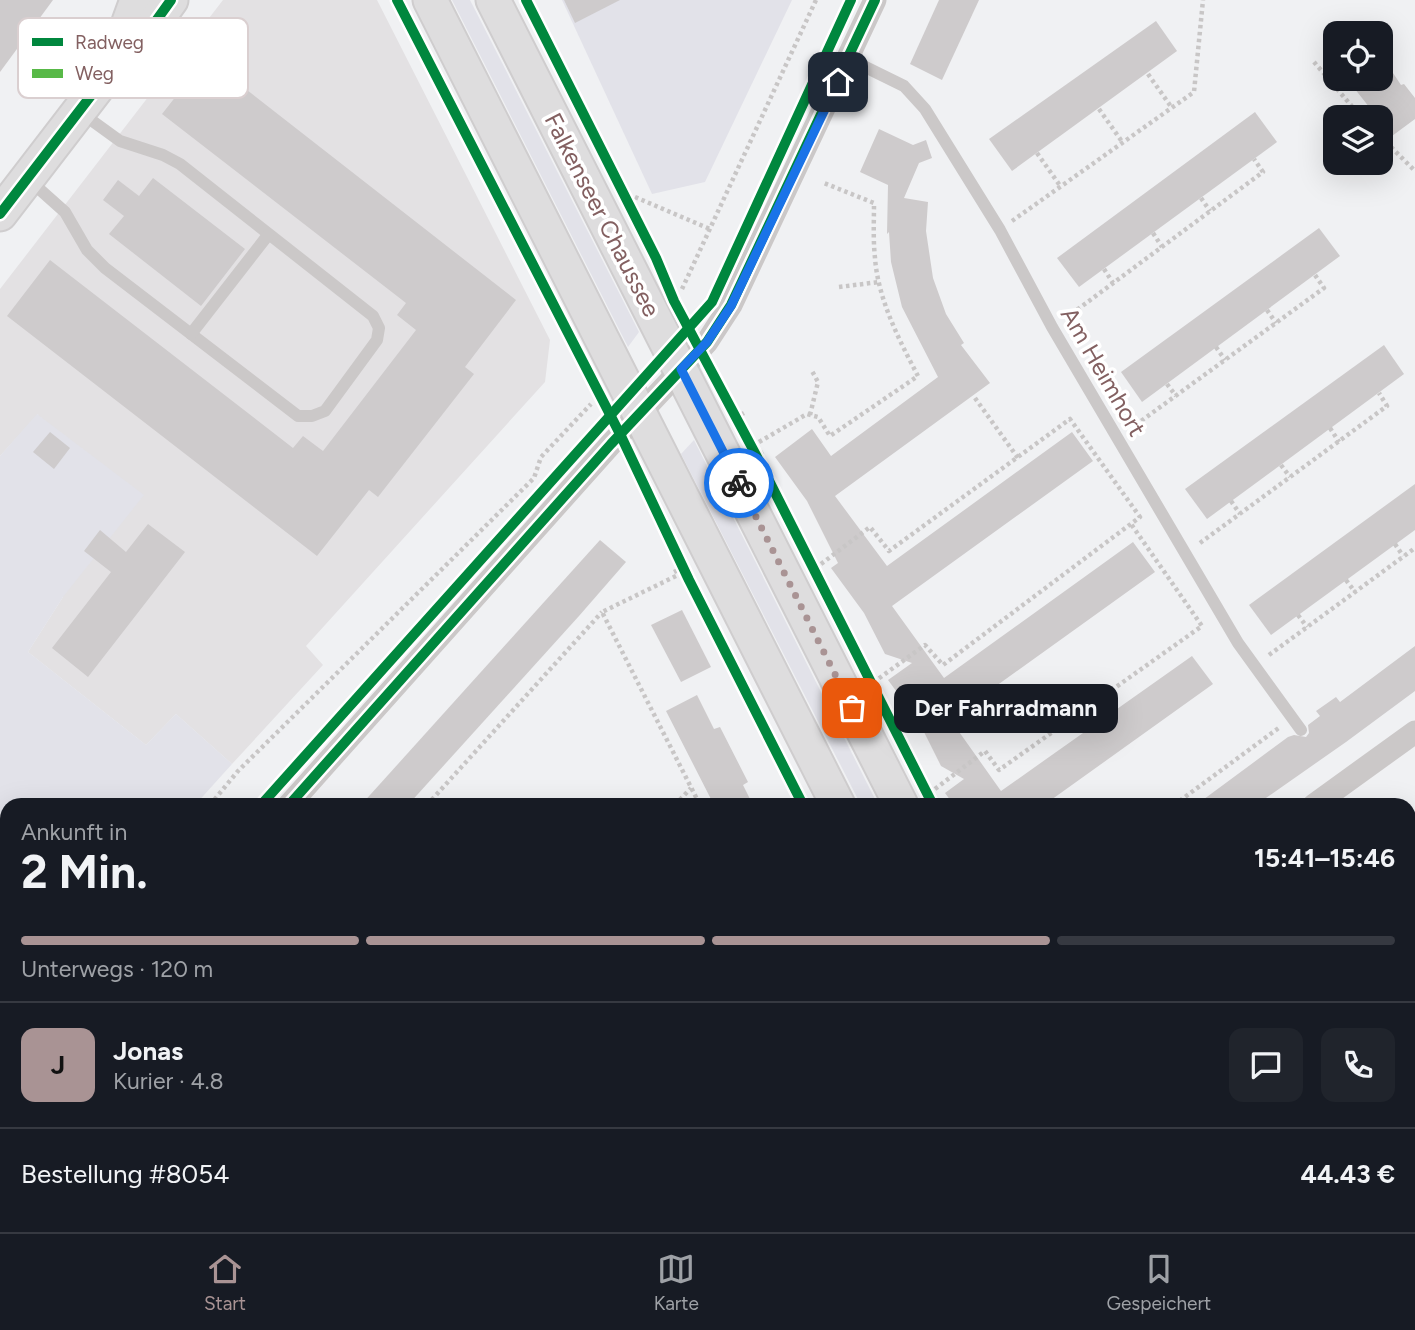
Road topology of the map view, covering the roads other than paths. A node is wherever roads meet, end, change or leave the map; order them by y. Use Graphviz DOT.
graph roads {
  1 [pos="137,0"];
  2 [pos="171,0"];
  3 [pos="430,0"];
  4 [pos="493,0"];
  5 [pos="875,0"];
  6 [pos="131,18"];
  7 [pos="158,18"];
  8 [pos="849,59"];
  9 [pos="89,98"];
  10 [pos="79,111"];
  11 [pos="28,178"];
  12 [pos="0,214"];
  13 [pos="268,235"];
  14 [pos="191,334"];
  15 [pos="681,369"];
  16 [pos="630,424"];
  17 [pos="1301,730"];
  18 [pos="1415,732"];
  19 [pos="295,798"];
  20 [pos="834,798"];
  21 [pos="897,798"];
  22 [pos="1324,798"];
  1 -- 6 [label="main road"];
  2 -- 7 [label="main road"];
  3 -- 16 [label="main road"];
  4 -- 15 [label="main road, Falkenseer Chaussee"];
  5 -- 8 [label="street"];
  8 -- 15 [label="street"];
  8 -- 17 [label="lane, Am Heimhort"];
  9 -- 10 [label="main road"];
  10 -- 11 [label="main road"];
  10 -- 13 [label="lane"];
  11 -- 12 [label="main road"];
  11 -- 14 [label="lane"];
  13 -- 14 [label="lane"];
  13 -- 14 [label="lane"];
  15 -- 16 [label="street"];
  15 -- 21 [label="main road, Falkenseer Chaussee"];
  16 -- 19 [label="street"];
  16 -- 20 [label="main road"];
  18 -- 22 [label="street"];
}
